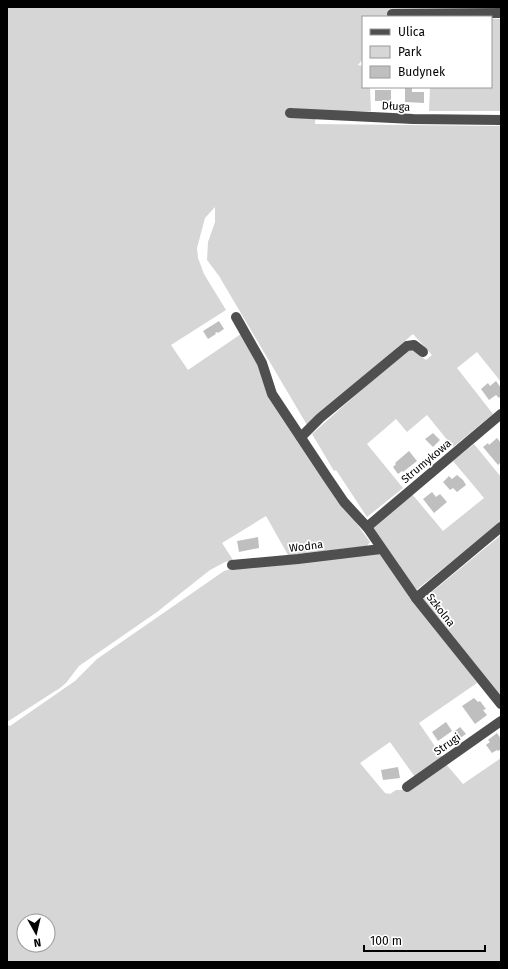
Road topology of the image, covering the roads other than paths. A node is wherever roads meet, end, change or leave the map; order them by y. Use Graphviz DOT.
graph roads {
  1 [pos="501,13"];
  2 [pos="392,14"];
  3 [pos="290,113"];
  4 [pos="501,120"];
  5 [pos="236,317"];
  6 [pos="423,352"];
  7 [pos="501,414"];
  8 [pos="301,437"];
  9 [pos="367,527"];
  10 [pos="501,527"];
  11 [pos="381,549"];
  12 [pos="232,565"];
  13 [pos="416,598"];
  14 [pos="501,704"];
  15 [pos="501,721"];
  16 [pos="407,787"];
  1 -- 2 [label="street"];
  3 -- 4 [label="street, Długa"];
  5 -- 8 [label="street, Szkolna"];
  6 -- 8 [label="street"];
  7 -- 9 [label="street, Strumykowa"];
  8 -- 9 [label="street, Szkolna"];
  9 -- 11 [label="street, Szkolna"];
  10 -- 13 [label="street"];
  11 -- 12 [label="street, Wodna"];
  11 -- 13 [label="street, Szkolna"];
  13 -- 14 [label="street, Szkolna"];
  15 -- 16 [label="street, Strugi"];
}
